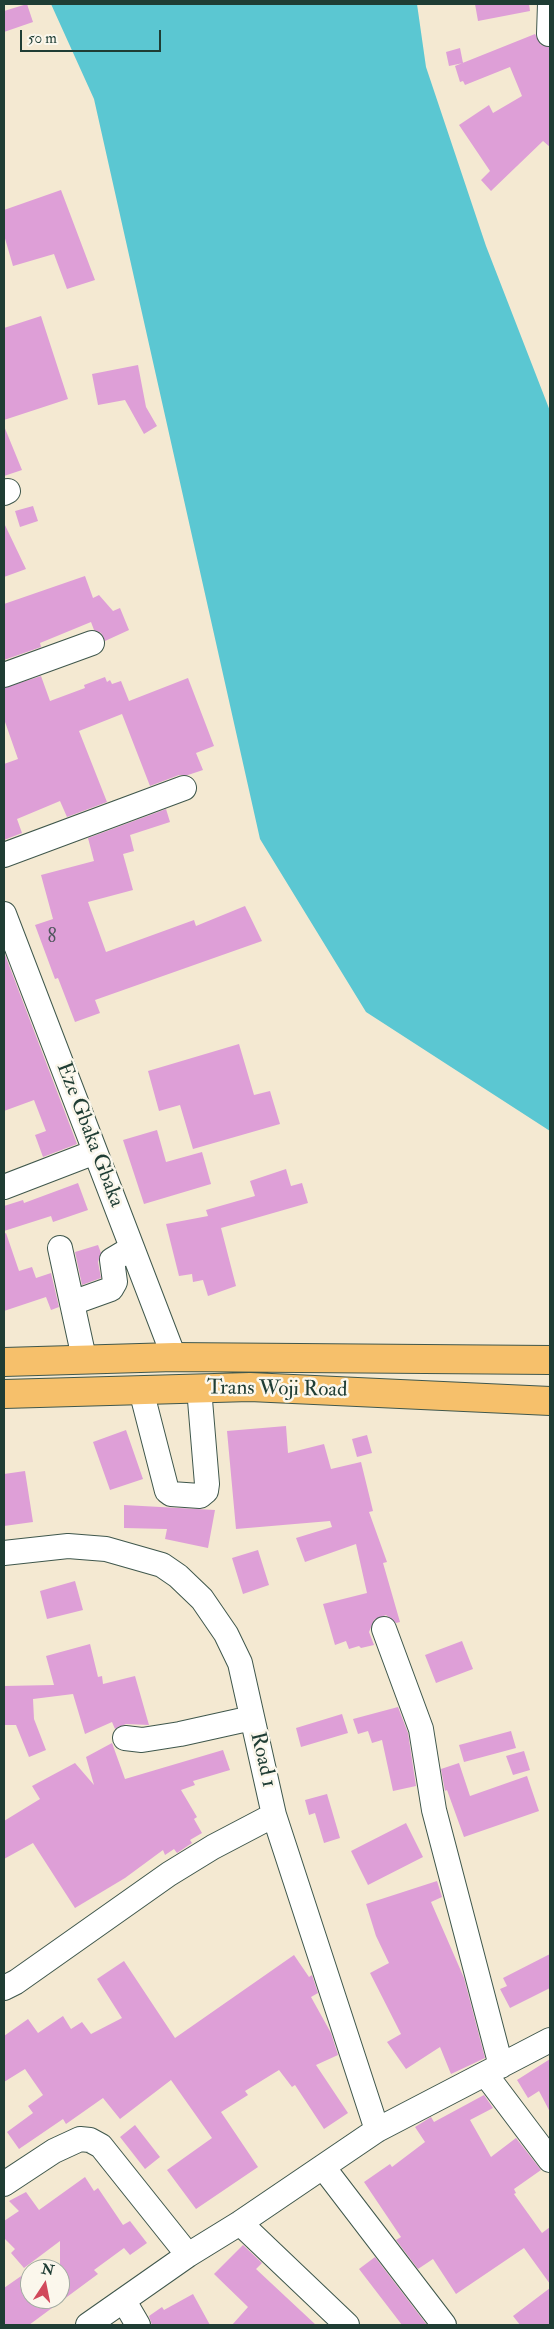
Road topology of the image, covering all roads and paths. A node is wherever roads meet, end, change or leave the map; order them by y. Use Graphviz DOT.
graph roads {
  1 [pos="550,4"];
  2 [pos="548,34"];
  3 [pos="92,643"];
  4 [pos="4,675"];
  5 [pos="184,788"];
  6 [pos="4,855"];
  7 [pos="4,914"];
  8 [pos="95,1152"];
  9 [pos="4,1187"];
  10 [pos="60,1248"];
  11 [pos="132,1248"];
  12 [pos="72,1303"];
  13 [pos="174,1357"];
  14 [pos="84,1358"];
  15 [pos="550,1360"];
  16 [pos="4,1362"];
  17 [pos="199,1388"];
  18 [pos="141,1390"];
  19 [pos="4,1394"];
  20 [pos="550,1401"];
  21 [pos="4,1553"];
  22 [pos="384,1629"];
  23 [pos="252,1718"];
  24 [pos="125,1738"];
  25 [pos="274,1814"];
  26 [pos="4,1988"];
  27 [pos="550,2040"];
  28 [pos="493,2070"];
  29 [pos="377,2130"];
  30 [pos="550,2160"];
  31 [pos="323,2168"];
  32 [pos="4,2184"];
  33 [pos="240,2223"];
  34 [pos="188,2255"];
  35 [pos="124,2301"];
  36 [pos="88,2325"];
  37 [pos="138,2325"];
  38 [pos="347,2325"];
  39 [pos="444,2325"];
  1 -- 2 [label="street"];
  3 -- 4 [label="street"];
  5 -- 6 [label="street"];
  7 -- 8 [label="street, Eze Gbaka Gbaka"];
  8 -- 9 [label="street"];
  8 -- 11 [label="street, Eze Gbaka Gbaka"];
  10 -- 12 [label="street"];
  11 -- 12 [label="street"];
  11 -- 13 [label="street, Eze Gbaka Gbaka"];
  12 -- 14 [label="street"];
  13 -- 14 [label="main road, Trans Woji Road"];
  13 -- 15 [label="main road, Trans Woji Road"];
  14 -- 16 [label="main road, Trans Woji Road"];
  17 -- 18 [label="main road, Trans Woji Road"];
  17 -- 18 [label="street"];
  17 -- 20 [label="main road, Trans Woji Road"];
  18 -- 19 [label="main road, Trans Woji Road"];
  21 -- 23 [label="street, Road 1"];
  22 -- 28 [label="street"];
  23 -- 24 [label="street"];
  23 -- 25 [label="street, Road 1"];
  25 -- 26 [label="street"];
  25 -- 29 [label="street, Road 1"];
  27 -- 28 [label="street"];
  28 -- 29 [label="street"];
  28 -- 30 [label="street"];
  29 -- 31 [label="street"];
  31 -- 33 [label="street"];
  31 -- 39 [label="street"];
  32 -- 34 [label="street"];
  33 -- 34 [label="street"];
  33 -- 38 [label="street"];
  34 -- 35 [label="street"];
  35 -- 36 [label="street"];
  35 -- 37 [label="street"];
}
